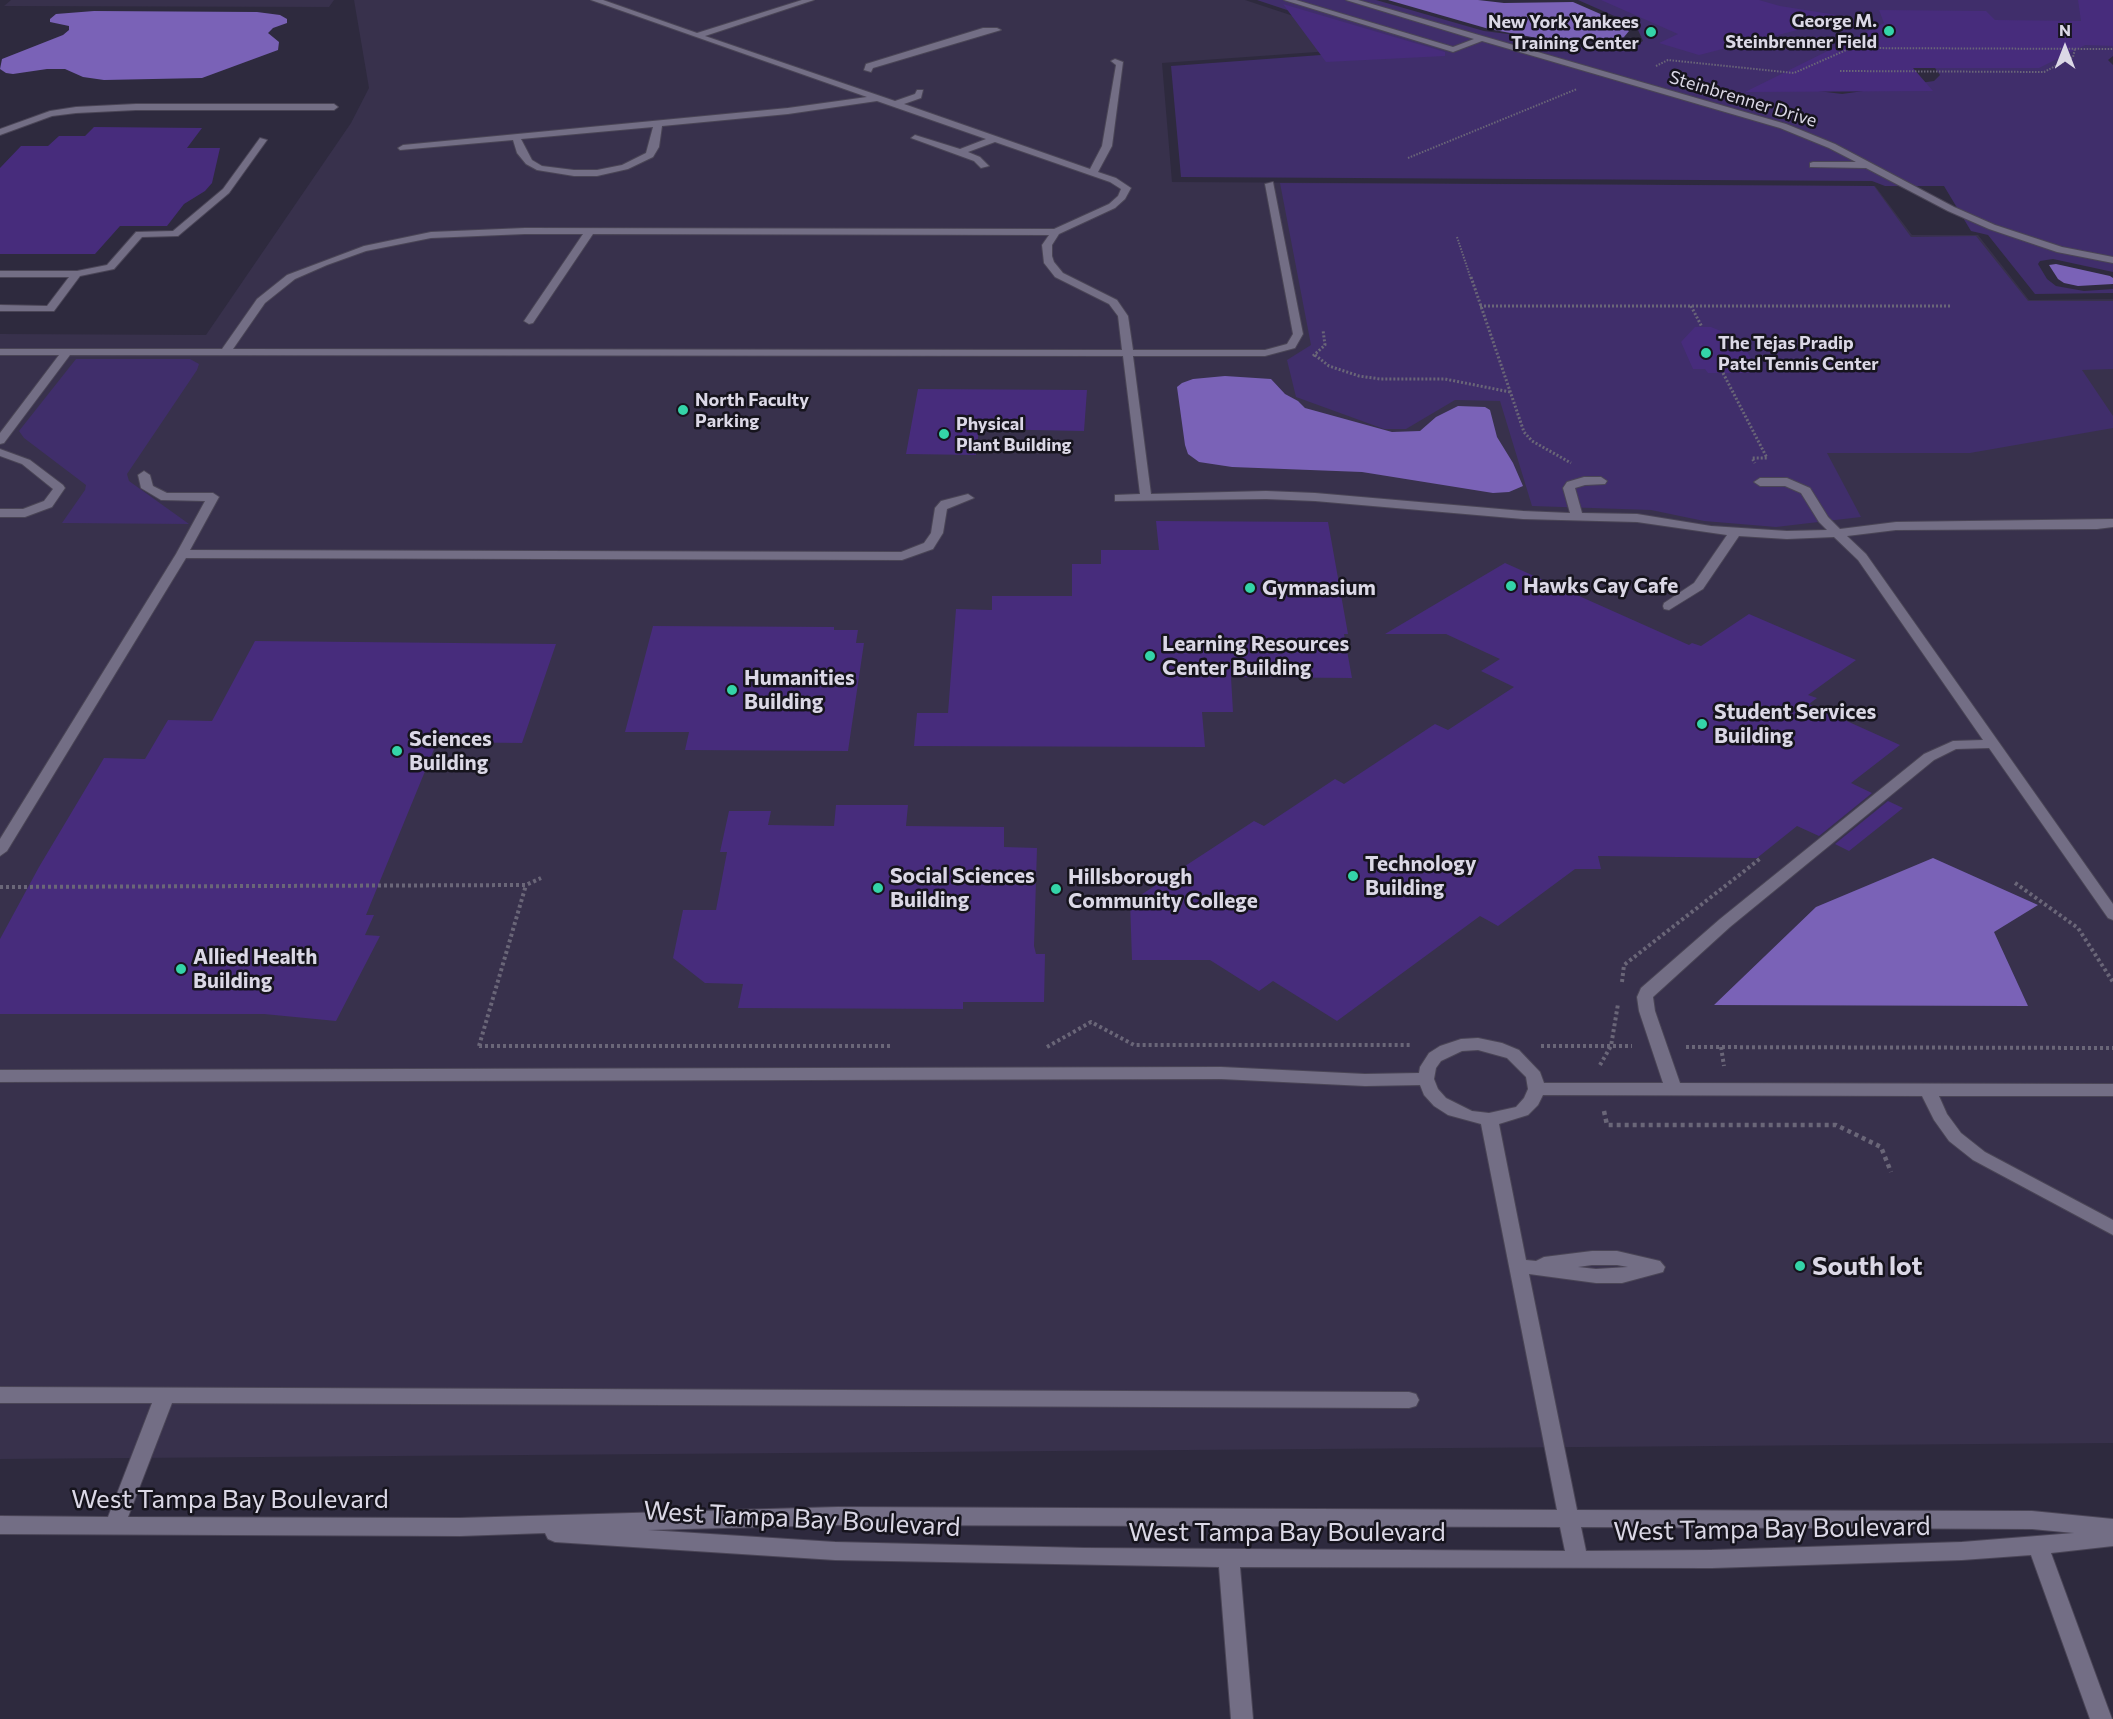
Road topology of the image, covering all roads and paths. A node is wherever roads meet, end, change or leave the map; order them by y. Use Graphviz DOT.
graph roads {
  1 [pos="595,0"];
  2 [pos="810,0"];
  3 [pos="1287,0"];
  4 [pos="1350,0"];
  5 [pos="997,30"];
  6 [pos="696,36"];
  7 [pos="1482,38"];
  8 [pos="2075,49"];
  9 [pos="2113,49"];
  10 [pos="1115,61"];
  11 [pos="1648,69"];
  12 [pos="868,70"];
  13 [pos="1840,71"];
  14 [pos="1581,88"];
  15 [pos="920,92"];
  16 [pos="876,99"];
  17 [pos="894,105"];
  18 [pos="334,107"];
  19 [pos="658,123"];
  20 [pos="0,132"];
  21 [pos="516,137"];
  22 [pos="915,138"];
  23 [pos="263,140"];
  24 [pos="992,140"];
  25 [pos="404,148"];
  26 [pos="960,152"];
  27 [pos="1408,158"];
  28 [pos="1813,165"];
  29 [pos="1869,165"];
  30 [pos="984,166"];
  31 [pos="625,167"];
  32 [pos="1093,173"];
  33 [pos="629,178"];
  34 [pos="1270,184"];
  35 [pos="590,231"];
  36 [pos="1056,232"];
  37 [pos="1457,237"];
  38 [pos="2113,260"];
  39 [pos="0,274"];
  40 [pos="77,274"];
  41 [pos="1480,306"];
  42 [pos="1691,306"];
  43 [pos="1950,306"];
  44 [pos="0,308"];
  45 [pos="1321,319"];
  46 [pos="529,321"];
  47 [pos="1702,327"];
  48 [pos="0,352"];
  49 [pos="67,352"];
  50 [pos="225,353"];
  51 [pos="1128,354"];
  52 [pos="1315,355"];
  53 [pos="1308,358"];
  54 [pos="1723,374"];
  55 [pos="1510,392"];
  56 [pos="0,441"];
  57 [pos="4,453"];
  58 [pos="0,466"];
  59 [pos="144,475"];
  60 [pos="1601,481"];
  61 [pos="1584,482"];
  62 [pos="1762,482"];
  63 [pos="968,498"];
  64 [pos="1119,498"];
  65 [pos="1146,498"];
  66 [pos="0,513"];
  67 [pos="1577,516"];
  68 [pos="2113,523"];
  69 [pos="1735,532"];
  70 [pos="1838,533"];
  71 [pos="182,554"];
  72 [pos="1669,606"];
  73 [pos="1993,744"];
  74 [pos="0,851"];
  75 [pos="541,878"];
  76 [pos="2015,883"];
  77 [pos="526,885"];
  78 [pos="0,887"];
  79 [pos="2113,915"];
  80 [pos="2113,982"];
  81 [pos="1360,1045"];
  82 [pos="1417,1045"];
  83 [pos="479,1046"];
  84 [pos="895,1046"];
  85 [pos="1533,1046"];
  86 [pos="1634,1046"];
  87 [pos="1037,1047"];
  88 [pos="1680,1047"];
  89 [pos="1721,1047"];
  90 [pos="2113,1048"];
  91 [pos="1361,1056"];
  92 [pos="471,1075"];
  93 [pos="1726,1075"];
  94 [pos="0,1076"];
  95 [pos="1426,1079"];
  96 [pos="1536,1089"];
  97 [pos="1927,1089"];
  98 [pos="2113,1090"];
  99 [pos="1674,1091"];
  100 [pos="1604,1108"];
  101 [pos="1489,1119"];
  102 [pos="1890,1172"];
  103 [pos="2113,1228"];
  104 [pos="1520,1266"];
  105 [pos="0,1395"];
  106 [pos="165,1396"];
  107 [pos="1409,1400"];
  108 [pos="1569,1518"];
  109 [pos="0,1525"];
  110 [pos="115,1525"];
  111 [pos="460,1527"];
  112 [pos="2113,1528"];
  113 [pos="2113,1537"];
  114 [pos="2038,1546"];
  115 [pos="1229,1559"];
  116 [pos="1577,1560"];
  117 [pos="1242,1719"];
  118 [pos="2101,1719"];
  1 -- 6 [label="street"];
  2 -- 6 [label="street"];
  3 -- 7 [label="street"];
  4 -- 7 [label="street, Steinbrenner Drive"];
  5 -- 12 [label="street"];
  6 -- 16 [label="street"];
  7 -- 29 [label="street, Steinbrenner Drive"];
  8 -- 9 [label="path"];
  8 -- 11 [label="path"];
  8 -- 13 [label="path"];
  10 -- 32 [label="street"];
  14 -- 27 [label="path"];
  15 -- 17 [label="street"];
  16 -- 17 [label="street"];
  16 -- 19 [label="street"];
  17 -- 24 [label="street"];
  18 -- 20 [label="street"];
  19 -- 21 [label="street"];
  19 -- 31 [label="street"];
  21 -- 25 [label="street"];
  21 -- 31 [label="street"];
  22 -- 26 [label="street"];
  23 -- 40 [label="street"];
  24 -- 26 [label="street"];
  24 -- 32 [label="street"];
  26 -- 30 [label="street"];
  28 -- 29 [label="street"];
  29 -- 38 [label="street, Steinbrenner Drive"];
  31 -- 33 [label="street"];
  32 -- 36 [label="street"];
  34 -- 51 [label="street"];
  35 -- 36 [label="street"];
  35 -- 46 [label="street"];
  35 -- 50 [label="street"];
  36 -- 51 [label="street"];
  37 -- 41 [label="path"];
  39 -- 40 [label="street"];
  40 -- 44 [label="street"];
  41 -- 42 [label="path"];
  41 -- 55 [label="path"];
  42 -- 43 [label="path"];
  42 -- 47 [label="path"];
  45 -- 52 [label="path"];
  48 -- 49 [label="street"];
  49 -- 50 [label="street"];
  49 -- 56 [label="street"];
  50 -- 51 [label="street"];
  51 -- 65 [label="street"];
  52 -- 53 [label="path"];
  52 -- 55 [label="path"];
  54 -- 62 [label="path"];
  55 -- 61 [label="path"];
  57 -- 58 [label="street"];
  57 -- 66 [label="street"];
  59 -- 71 [label="street"];
  60 -- 61 [label="street"];
  61 -- 67 [label="street"];
  62 -- 70 [label="street"];
  63 -- 71 [label="street"];
  64 -- 65 [label="street"];
  65 -- 67 [label="street"];
  67 -- 69 [label="street"];
  68 -- 70 [label="street"];
  69 -- 70 [label="street"];
  69 -- 72 [label="street"];
  70 -- 73 [label="street"];
  71 -- 74 [label="street"];
  73 -- 79 [label="street"];
  73 -- 99 [label="street"];
  75 -- 77 [label="path"];
  76 -- 80 [label="path"];
  77 -- 78 [label="path"];
  77 -- 83 [label="path"];
  81 -- 82 [label="path"];
  81 -- 87 [label="path"];
  81 -- 91 [label="path"];
  83 -- 84 [label="path"];
  83 -- 92 [label="path"];
  85 -- 86 [label="path"];
  88 -- 89 [label="path"];
  89 -- 90 [label="path"];
  89 -- 93 [label="path"];
  92 -- 94 [label="street"];
  92 -- 95 [label="street"];
  95 -- 96 [label="street"];
  95 -- 101 [label="street"];
  96 -- 99 [label="street"];
  96 -- 101 [label="street"];
  97 -- 98 [label="street"];
  97 -- 99 [label="street"];
  97 -- 103 [label="street"];
  100 -- 102 [label="path"];
  101 -- 104 [label="street"];
  104 -- 104 [label="street"];
  104 -- 108 [label="street"];
  105 -- 106 [label="street"];
  106 -- 107 [label="street"];
  106 -- 110 [label="street"];
  108 -- 111 [label="street, West Tampa Bay Boulevard"];
  108 -- 112 [label="street, West Tampa Bay Boulevard"];
  108 -- 116 [label="street"];
  109 -- 110 [label="street, West Tampa Bay Boulevard"];
  110 -- 111 [label="street, West Tampa Bay Boulevard"];
  111 -- 115 [label="street, West Tampa Bay Boulevard"];
  113 -- 114 [label="street, West Tampa Bay Boulevard"];
  114 -- 116 [label="street, West Tampa Bay Boulevard"];
  114 -- 118 [label="street"];
  115 -- 116 [label="street, West Tampa Bay Boulevard"];
  115 -- 117 [label="street"];
}
